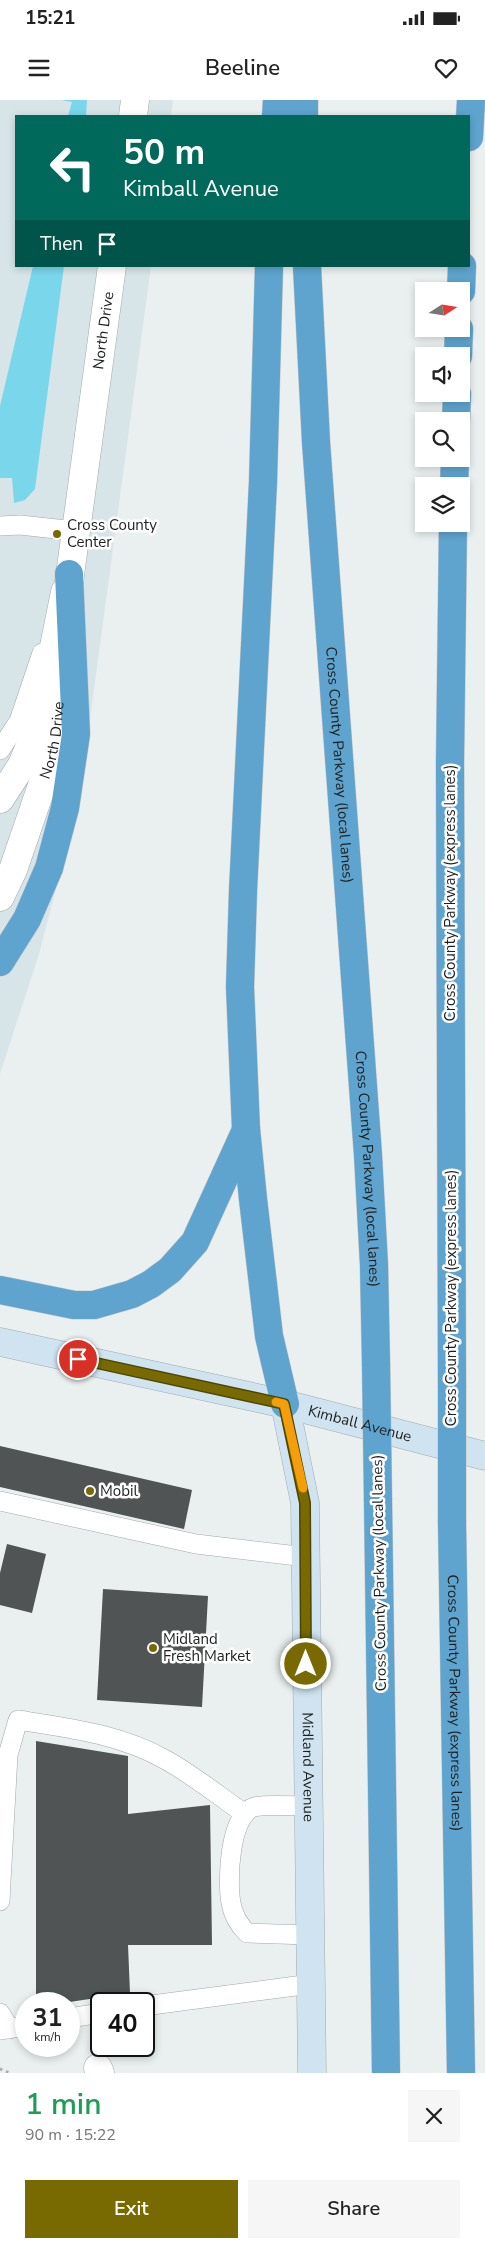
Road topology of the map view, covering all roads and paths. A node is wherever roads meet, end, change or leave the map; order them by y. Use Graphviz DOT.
graph roads {
  1 [pos="135,100"];
  2 [pos="278,100"];
  3 [pos="304,100"];
  4 [pos="470,100"];
  5 [pos="133,115"];
  6 [pos="276,115"];
  7 [pos="304,115"];
  8 [pos="470,115"];
  9 [pos="112,267"];
  10 [pos="269,267"];
  11 [pos="307,267"];
  12 [pos="462,267"];
  13 [pos="461,282"];
  14 [pos="0,526"];
  15 [pos="75,531"];
  16 [pos="454,532"];
  17 [pos="69,574"];
  18 [pos="0,750"];
  19 [pos="0,799"];
  20 [pos="0,897"];
  21 [pos="0,962"];
  22 [pos="246,1129"];
  23 [pos="0,1290"];
  24 [pos="1,1347"];
  25 [pos="284,1404"];
  26 [pos="485,1456"];
  27 [pos="0,1501"];
  28 [pos="306,1558"];
  29 [pos="308,1806"];
  30 [pos="245,1814"];
  31 [pos="0,1901"];
  32 [pos="309,1935"];
  33 [pos="311,1984"];
  34 [pos="155,2005"];
  35 [pos="0,2069"];
  36 [pos="10,2073"];
  37 [pos="312,2073"];
  38 [pos="386,2073"];
  39 [pos="461,2073"];
  1 -- 5 [label="street"];
  2 -- 6 [label="highway"];
  3 -- 7 [label="highway"];
  4 -- 8 [label="highway"];
  9 -- 15 [label="street, North Drive"];
  10 -- 22 [label="highway"];
  11 -- 38 [label="highway, Cross County Parkway (local lanes), bridge"];
  12 -- 13 [label="highway"];
  14 -- 15 [label="lane"];
  15 -- 17 [label="street, North Drive"];
  16 -- 39 [label="highway, Cross County Parkway (express lanes), bridge"];
  17 -- 18 [label="lane"];
  17 -- 19 [label="street, North Drive"];
  17 -- 20 [label="street, North Drive"];
  17 -- 21 [label="highway"];
  22 -- 23 [label="highway"];
  22 -- 25 [label="highway"];
  24 -- 25 [label="street, Kimball Avenue"];
  25 -- 26 [label="street, Kimball Avenue"];
  25 -- 28 [label="street, Midland Avenue"];
  27 -- 28 [label="lane"];
  28 -- 29 [label="street, Midland Avenue"];
  29 -- 30 [label="lane"];
  29 -- 32 [label="street, Midland Avenue"];
  30 -- 31 [label="lane"];
  30 -- 32 [label="lane"];
  32 -- 33 [label="street, Midland Avenue"];
  33 -- 34 [label="lane"];
  33 -- 37 [label="street, Midland Avenue"];
  35 -- 36 [label="path"];
}
